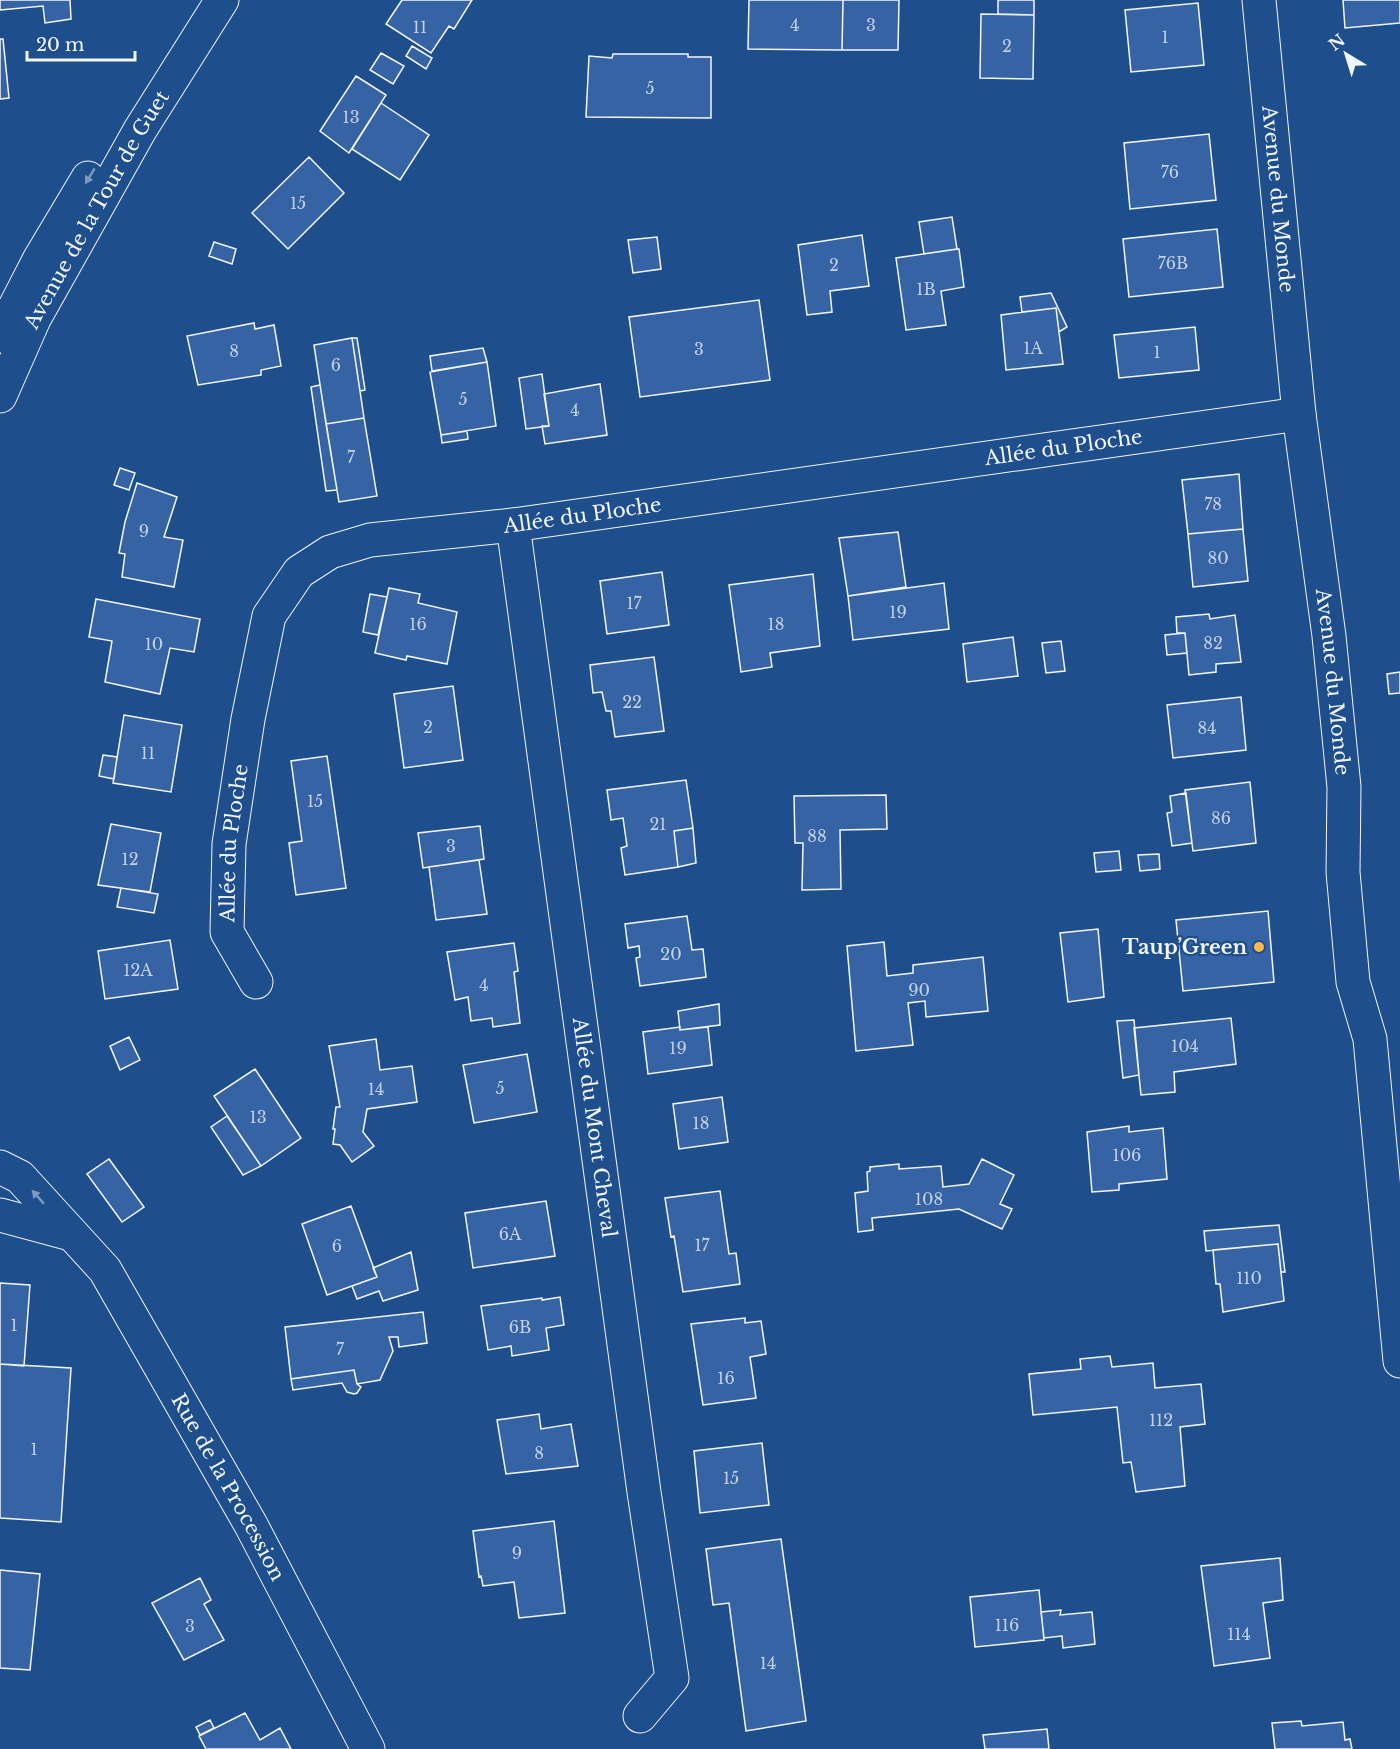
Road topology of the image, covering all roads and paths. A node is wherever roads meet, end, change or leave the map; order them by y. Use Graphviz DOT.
graph roads {
  1 [pos="196,0"];
  2 [pos="222,0"];
  3 [pos="1259,0"];
  4 [pos="0,336"];
  5 [pos="0,396"];
  6 [pos="1299,414"];
  7 [pos="513,525"];
  8 [pos="256,982"];
  9 [pos="0,1167"];
  10 [pos="0,1215"];
  11 [pos="71,1234"];
  12 [pos="1400,1361"];
  13 [pos="640,1716"];
  14 [pos="368,1749"];
  1 -- 4 [label="street, Avenue de la Tour de Guet, one-way"];
  2 -- 5 [label="street, Avenue de la Tour de Guet"];
  3 -- 6 [label="street, Avenue du Monde"];
  6 -- 7 [label="street, Allée du Ploche"];
  6 -- 12 [label="street, Avenue du Monde"];
  7 -- 8 [label="street, Allée du Ploche"];
  7 -- 13 [label="street, Allée du Mont Cheval"];
  11 -- 9 [label="street, Rue de la Procession, one-way"];
  10 -- 11 [label="street"];
  11 -- 14 [label="street, Rue de la Procession"];
}
